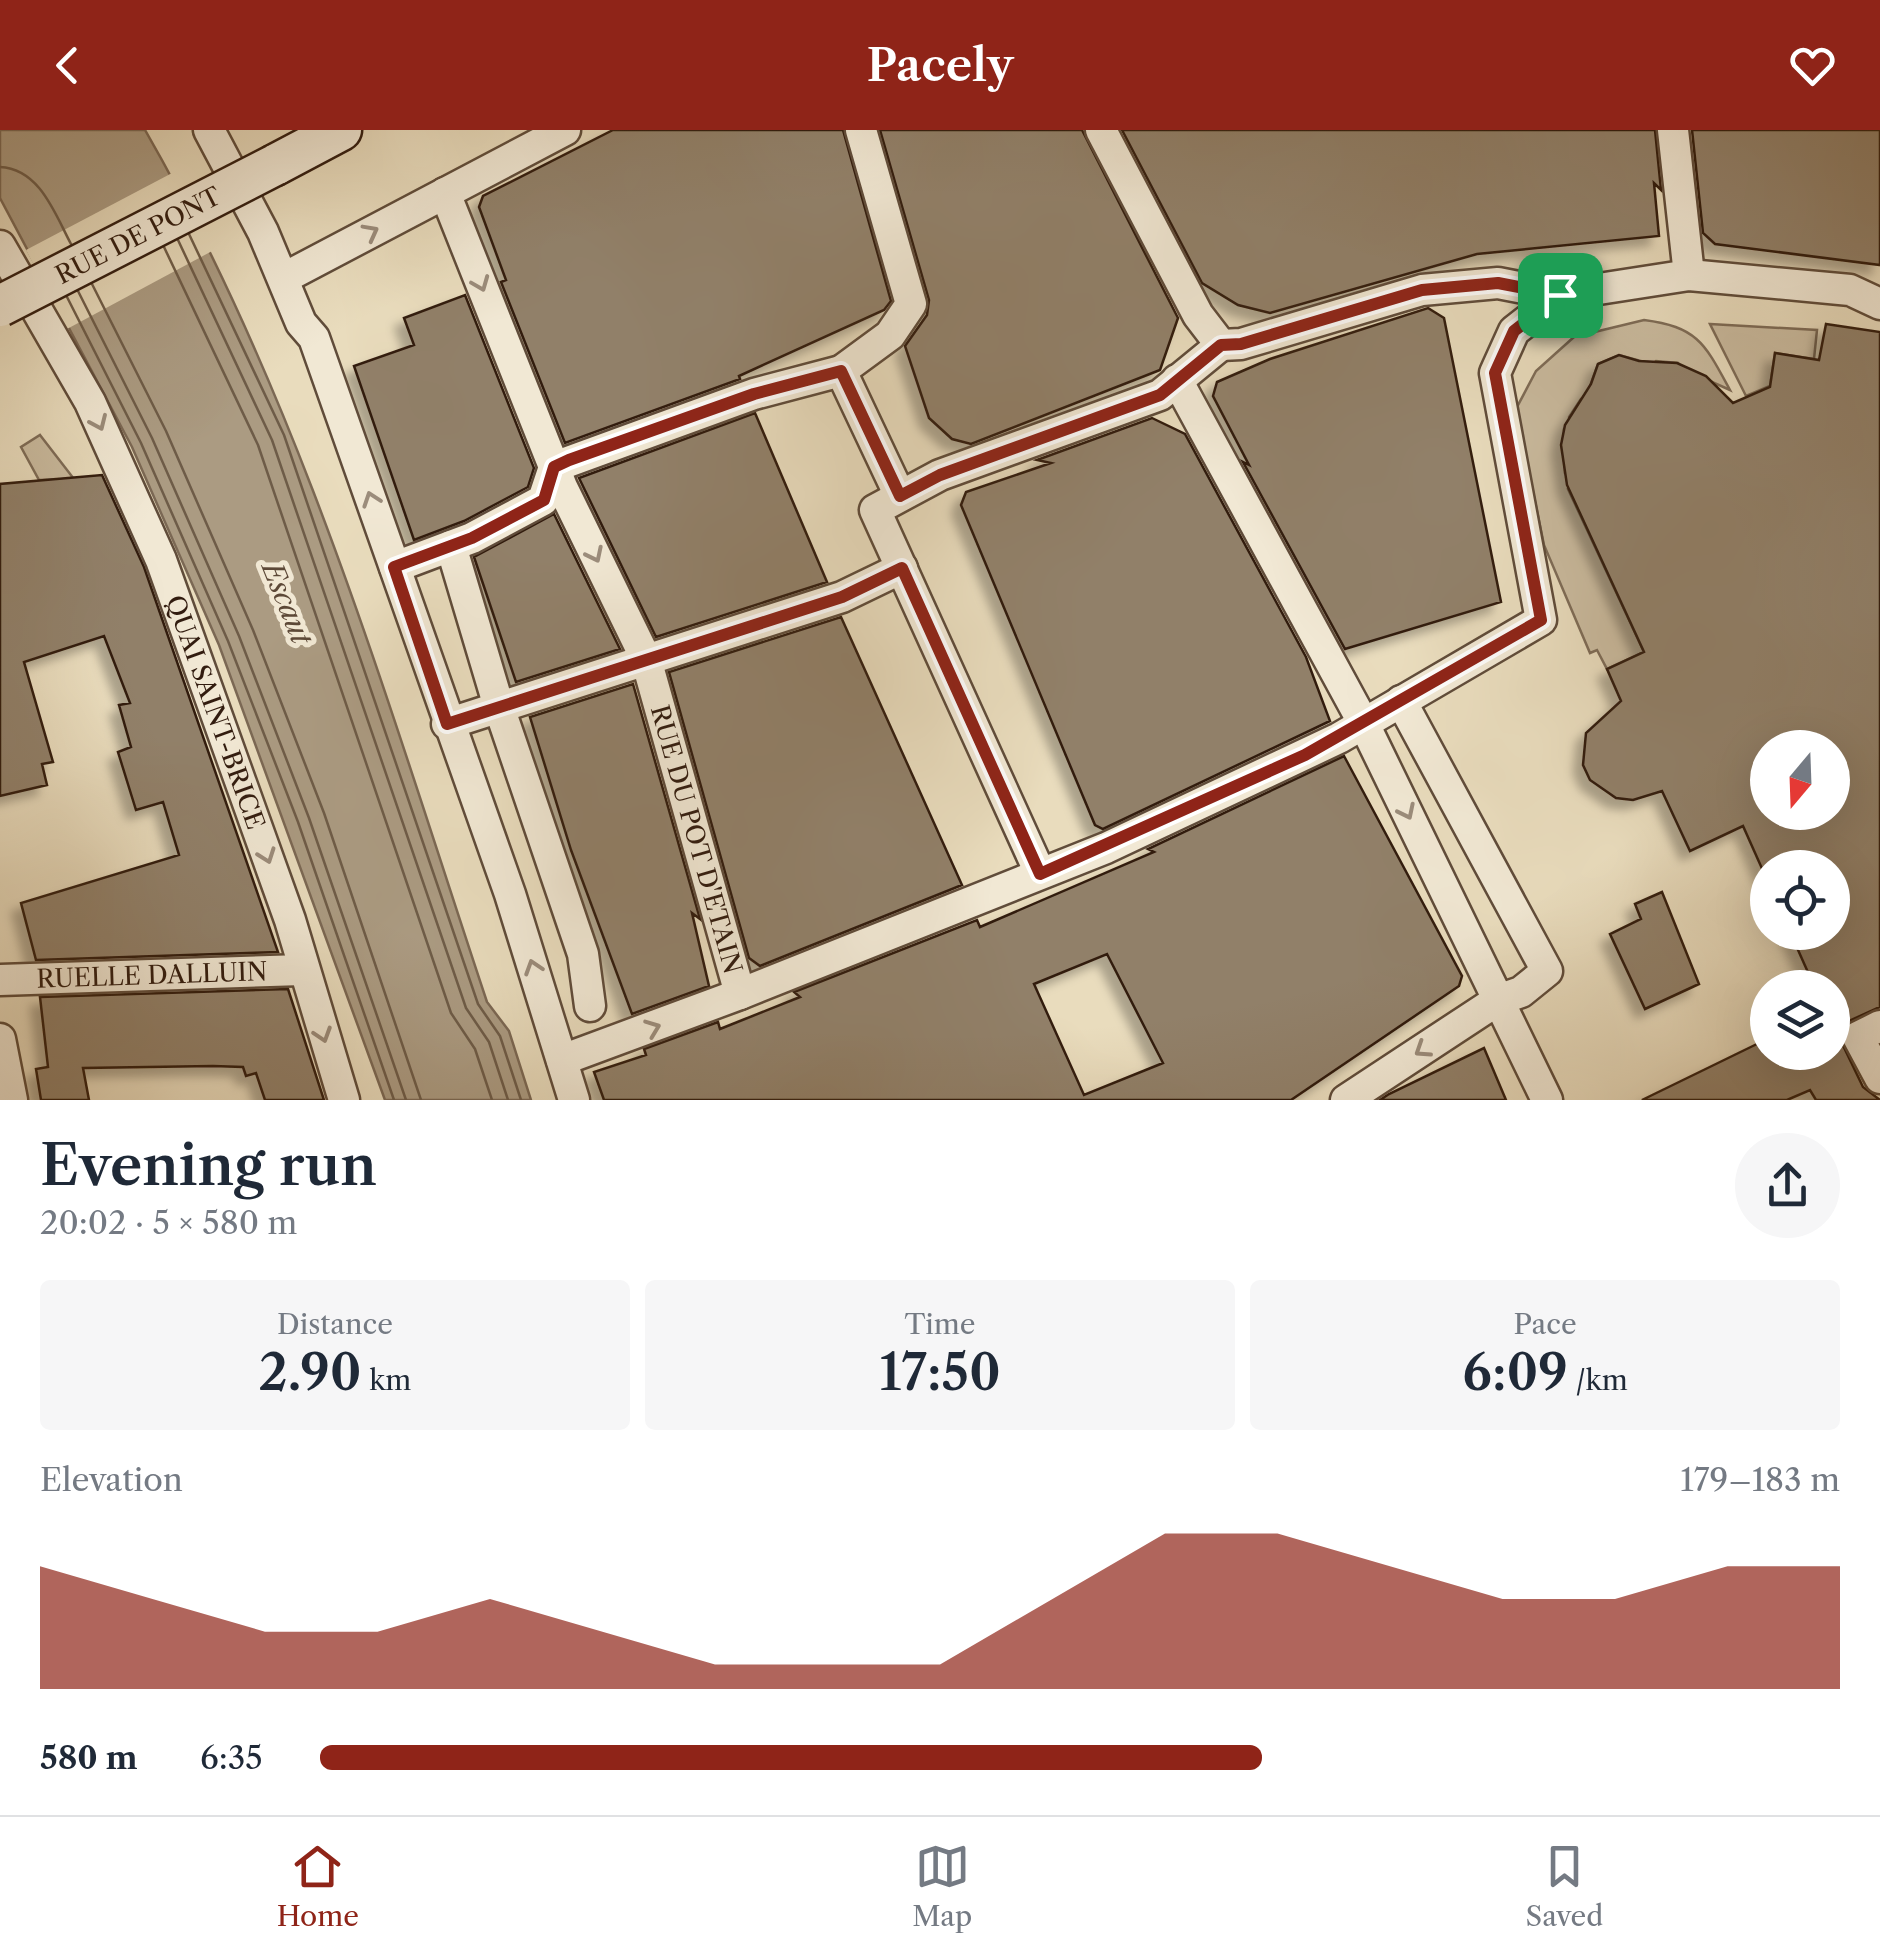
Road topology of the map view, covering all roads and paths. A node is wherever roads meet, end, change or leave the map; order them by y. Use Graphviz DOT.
graph roads {
  1 [pos="341,130"];
  2 [pos="566,130"];
  3 [pos="860,130"];
  4 [pos="1101,130"];
  5 [pos="1672,130"];
  6 [pos="215,140"];
  7 [pos="445,193"];
  8 [pos="0,246"];
  9 [pos="1689,274"];
  10 [pos="284,278"];
  11 [pos="1560,295"];
  12 [pos="1880,304"];
  13 [pos="0,306"];
  14 [pos="1221,345"];
  15 [pos="841,371"];
  16 [pos="1178,380"];
  17 [pos="554,467"];
  18 [pos="900,496"];
  19 [pos="451,546"];
  20 [pos="898,558"];
  21 [pos="394,567"];
  22 [pos="646,659"];
  23 [pos="1401,701"];
  24 [pos="499,708"];
  25 [pos="447,724"];
  26 [pos="1364,724"];
  27 [pos="1040,874"];
  28 [pos="302,970"];
  29 [pos="0,980"];
  30 [pos="740,994"];
  31 [pos="1498,1000"];
  32 [pos="590,1006"];
  33 [pos="1880,1026"];
  34 [pos="0,1039"];
  35 [pos="562,1060"];
  36 [pos="1880,1078"];
  37 [pos="12,1100"];
  38 [pos="344,1100"];
  39 [pos="574,1100"];
  40 [pos="1346,1100"];
  41 [pos="1546,1100"];
  1 -- 13 [label="street, RUE DE PONT, bridge"];
  2 -- 7 [label="street"];
  3 -- 15 [label="street"];
  4 -- 14 [label="street"];
  5 -- 9 [label="street"];
  6 -- 10 [label="street"];
  10 -- 7 [label="street, one-way"];
  7 -- 17 [label="street, RUE DU POT D'ETAIN, one-way"];
  8 -- 28 [label="street, QUAI SAINT-BRICE, one-way"];
  9 -- 11 [label="street"];
  9 -- 12 [label="street"];
  21 -- 10 [label="street, one-way"];
  11 -- 14 [label="street"];
  11 -- 23 [label="street"];
  14 -- 16 [label="street"];
  15 -- 17 [label="street"];
  15 -- 18 [label="street"];
  16 -- 18 [label="street"];
  16 -- 26 [label="street"];
  17 -- 19 [label="street"];
  17 -- 22 [label="street, RUE DU POT D'ETAIN, one-way"];
  18 -- 20 [label="street"];
  19 -- 21 [label="street"];
  19 -- 24 [label="street"];
  20 -- 22 [label="street"];
  20 -- 27 [label="street"];
  21 -- 25 [label="street"];
  22 -- 24 [label="street"];
  22 -- 30 [label="street, RUE DU POT D'ETAIN"];
  23 -- 26 [label="street"];
  23 -- 31 [label="street"];
  24 -- 25 [label="street"];
  24 -- 32 [label="street"];
  35 -- 25 [label="street, one-way"];
  26 -- 27 [label="street"];
  26 -- 31 [label="street, one-way"];
  27 -- 30 [label="street"];
  28 -- 29 [label="street, RUELLE DALLUIN"];
  28 -- 38 [label="street, QUAI SAINT-BRICE, one-way"];
  35 -- 30 [label="street, one-way"];
  31 -- 40 [label="street, one-way"];
  31 -- 41 [label="street"];
  33 -- 36 [label="street"];
  34 -- 37 [label="street"];
  35 -- 39 [label="street"];
}
